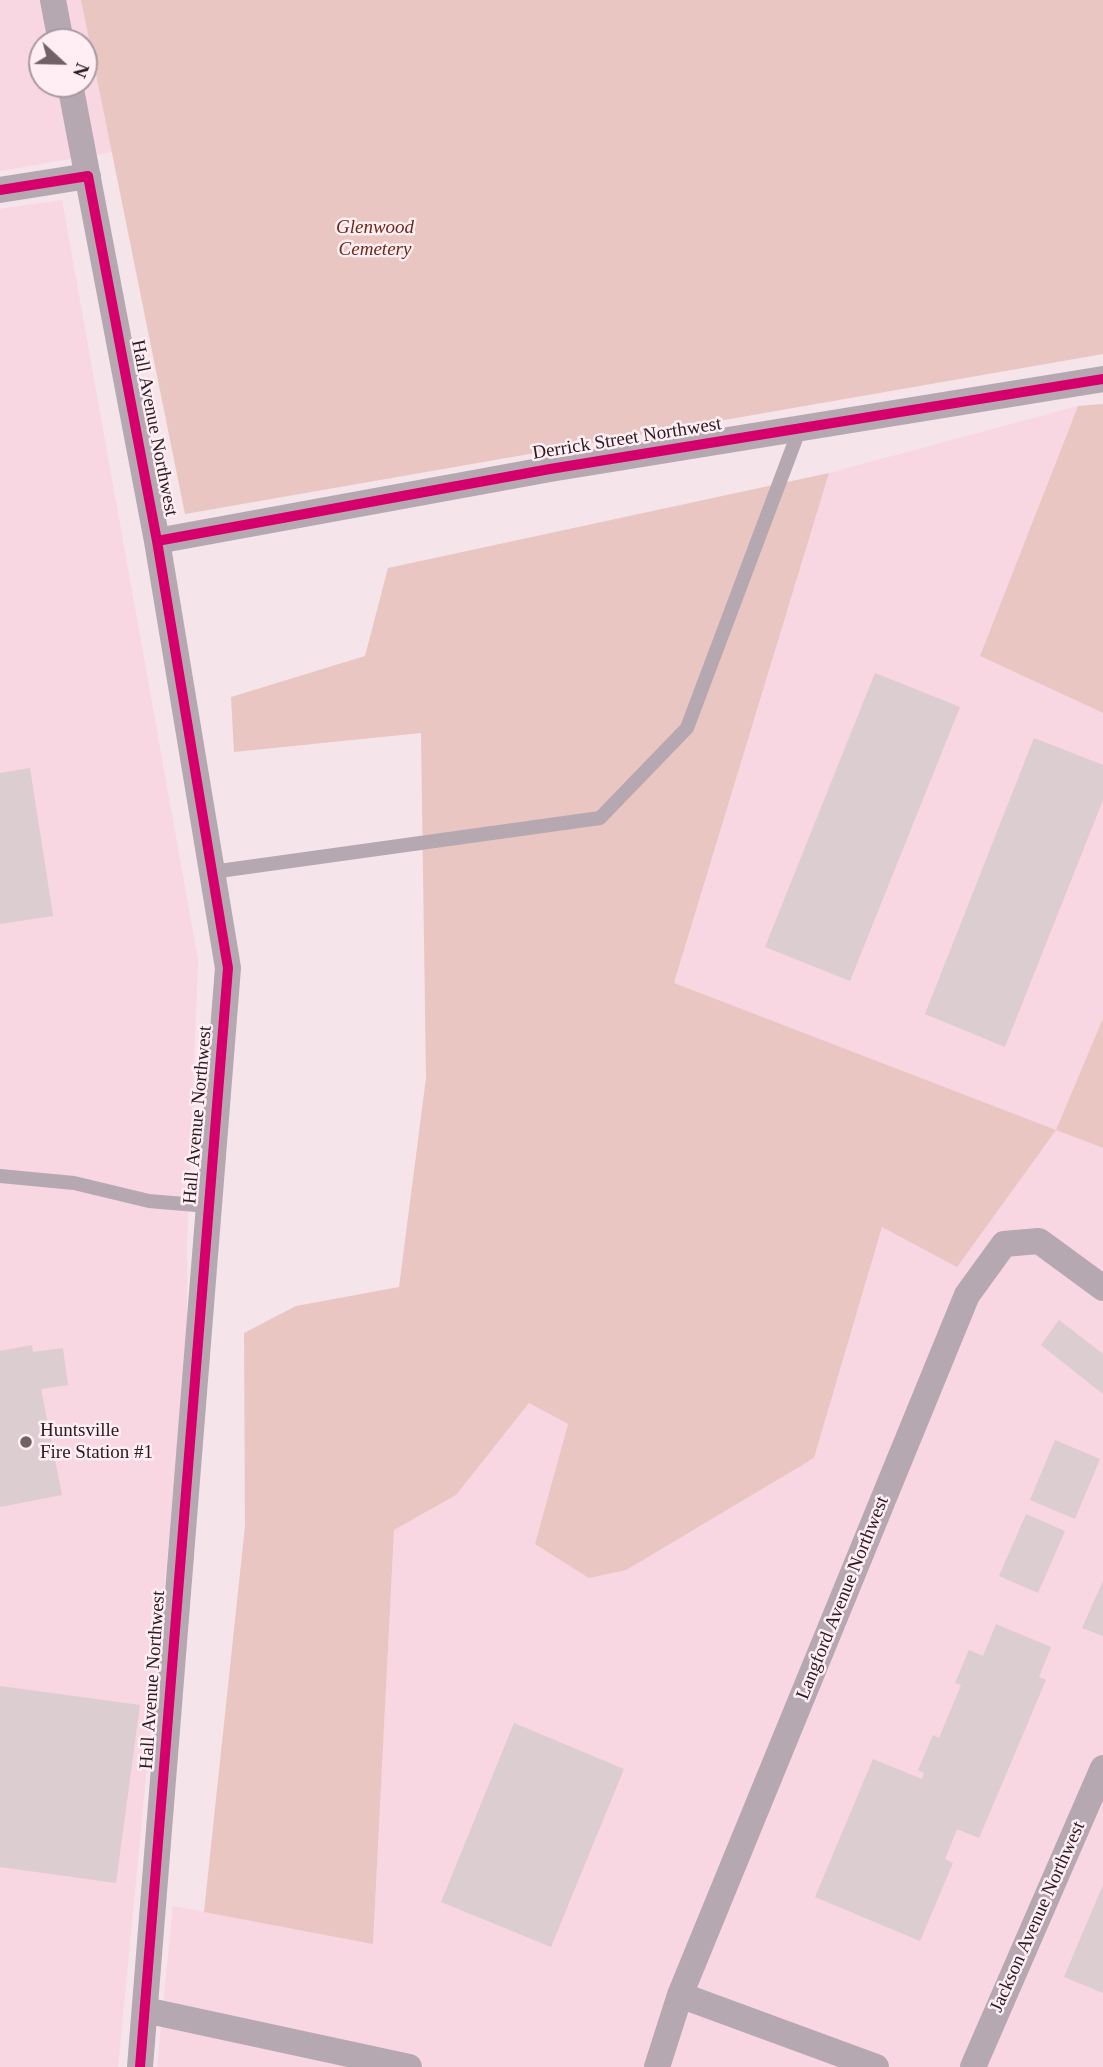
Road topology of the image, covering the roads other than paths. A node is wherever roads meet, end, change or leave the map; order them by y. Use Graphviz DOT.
graph roads {
  1 [pos="53,0"];
  2 [pos="58,28"];
  3 [pos="72,98"];
  4 [pos="88,176"];
  5 [pos="0,190"];
  6 [pos="1103,379"];
  7 [pos="800,428"];
  8 [pos="157,541"];
  9 [pos="212,872"];
  10 [pos="0,1176"];
  11 [pos="208,1206"];
  12 [pos="1103,1288"];
  13 [pos="1103,1768"];
  14 [pos="680,1995"];
  15 [pos="145,2010"];
  16 [pos="140,2067"];
  17 [pos="408,2067"];
  18 [pos="657,2067"];
  19 [pos="876,2067"];
  20 [pos="973,2067"];
  1 -- 2 [label="street"];
  3 -- 4 [label="street, Hall Avenue Northwest"];
  4 -- 5 [label="street"];
  4 -- 8 [label="street, Hall Avenue Northwest"];
  6 -- 7 [label="street, Derrick Street Northwest"];
  7 -- 8 [label="street, Derrick Street Northwest"];
  7 -- 9 [label="lane"];
  8 -- 9 [label="street, Hall Avenue Northwest"];
  9 -- 11 [label="street, Hall Avenue Northwest"];
  10 -- 11 [label="lane"];
  11 -- 15 [label="street, Hall Avenue Northwest"];
  12 -- 14 [label="street, Langford Avenue Northwest"];
  13 -- 20 [label="street, Jackson Avenue Northwest"];
  14 -- 18 [label="street, Langford Avenue Northwest"];
  14 -- 19 [label="street"];
  15 -- 16 [label="street, Hall Avenue Northwest"];
  15 -- 17 [label="street"];
}
